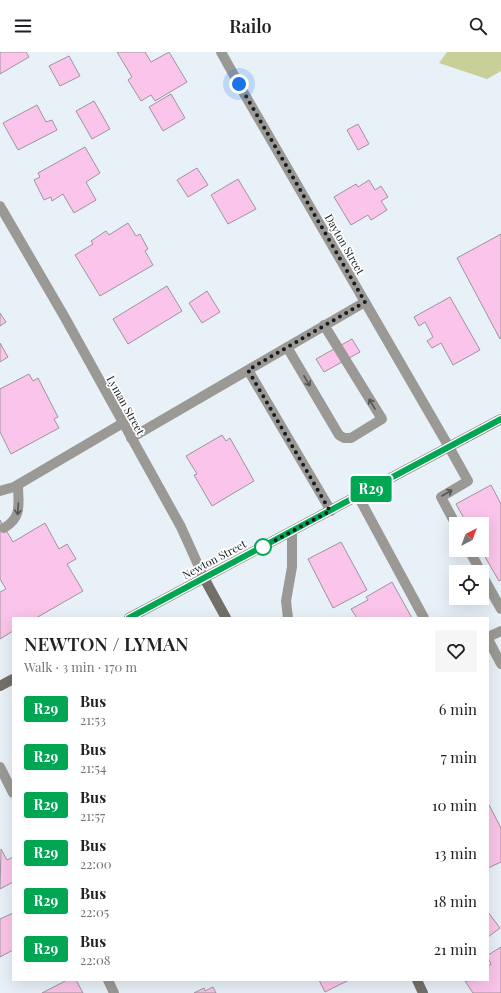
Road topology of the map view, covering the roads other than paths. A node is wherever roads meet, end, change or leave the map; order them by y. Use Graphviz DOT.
graph roads {
  1 [pos="221,52"];
  2 [pos="0,206"];
  3 [pos="365,302"];
  4 [pos="324,326"];
  5 [pos="287,347"];
  6 [pos="248,370"];
  7 [pos="501,419"];
  8 [pos="123,423"];
  9 [pos="131,438"];
  10 [pos="449,447"];
  11 [pos="18,485"];
  12 [pos="0,491"];
  13 [pos="358,496"];
  14 [pos="330,511"];
  15 [pos="452,517"];
  16 [pos="4,528"];
  17 [pos="292,531"];
  18 [pos="204,578"];
  19 [pos="489,588"];
  20 [pos="501,609"];
  21 [pos="131,617"];
  22 [pos="225,617"];
  23 [pos="288,617"];
  24 [pos="423,617"];
  25 [pos="501,631"];
  26 [pos="489,637"];
  27 [pos="489,640"];
  28 [pos="501,664"];
  29 [pos="12,680"];
  30 [pos="0,686"];
  31 [pos="0,767"];
  32 [pos="12,791"];
  33 [pos="108,981"];
  34 [pos="417,981"];
  35 [pos="114,993"];
  36 [pos="423,993"];
  1 -- 3 [label="street, Dayton Street"];
  2 -- 8 [label="street, Lyman Street"];
  3 -- 4 [label="street"];
  3 -- 10 [label="street, Dayton Street"];
  4 -- 5 [label="street"];
  5 -- 4 [label="street, one-way"];
  5 -- 6 [label="street"];
  6 -- 9 [label="street"];
  6 -- 14 [label="street"];
  7 -- 10 [label="main road, Newton Street"];
  8 -- 9 [label="street, Lyman Street"];
  8 -- 11 [label="street"];
  9 -- 18 [label="street, Lyman Street"];
  10 -- 13 [label="main road, Newton Street"];
  15 -- 10 [label="street, Dayton Street, one-way"];
  11 -- 12 [label="street"];
  11 -- 16 [label="street, one-way"];
  13 -- 14 [label="main road, Newton Street"];
  13 -- 24 [label="street"];
  14 -- 17 [label="main road, Newton Street"];
  17 -- 18 [label="main road, Newton Street"];
  17 -- 23 [label="street"];
  18 -- 21 [label="main road, Newton Street"];
  18 -- 22 [label="main road, Lyman Street"];
  19 -- 20 [label="street"];
  25 -- 26 [label="street"];
  27 -- 28 [label="street"];
  29 -- 30 [label="main road"];
  31 -- 32 [label="street"];
  33 -- 35 [label="street"];
  34 -- 36 [label="main road"];
}
